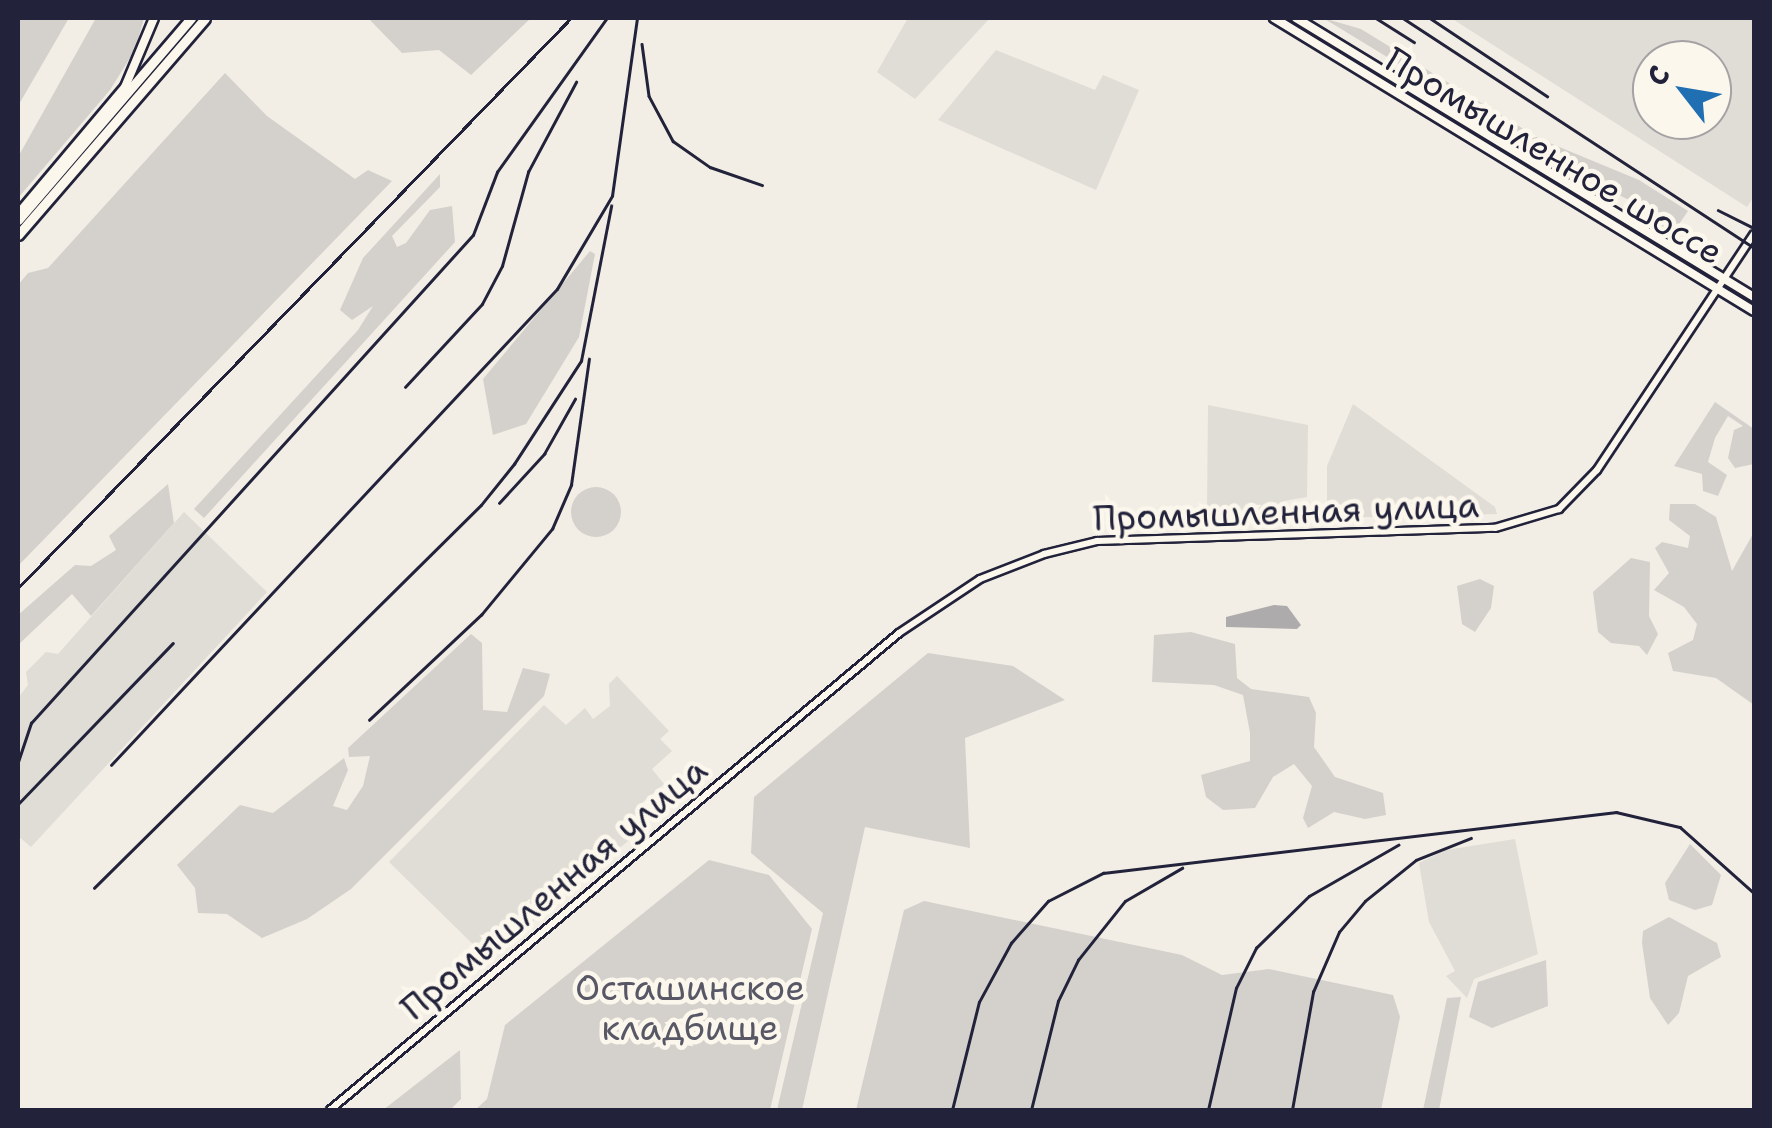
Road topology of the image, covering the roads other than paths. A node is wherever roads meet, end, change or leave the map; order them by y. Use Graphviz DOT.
graph roads {
  1 [pos="154,18"];
  2 [pos="191,18"];
  3 [pos="204,18"];
  4 [pos="1274,18"];
  5 [pos="1296,18"];
  6 [pos="1419,92"];
  7 [pos="1412,102"];
  8 [pos="18,217"];
  9 [pos="1754,234"];
  10 [pos="18,236"];
  11 [pos="1725,279"];
  12 [pos="1718,288"];
  13 [pos="1754,298"];
  14 [pos="1754,311"];
  15 [pos="330,1110"];
  1 -- 8 [label="main road"];
  2 -- 8 [label="highway"];
  3 -- 10 [label="highway"];
  4 -- 7 [label="main road, Промышленное шоссе"];
  5 -- 6 [label="main road, Промышленное шоссе"];
  6 -- 7 [label="main road"];
  6 -- 11 [label="main road, Промышленное шоссе"];
  7 -- 12 [label="main road, Промышленное шоссе"];
  9 -- 11 [label="street, Промышленная улица"];
  11 -- 12 [label="street, Промышленная улица"];
  11 -- 13 [label="main road, Промышленное шоссе"];
  12 -- 14 [label="main road, Промышленное шоссе"];
  12 -- 15 [label="street, Промышленная улица"];
}
